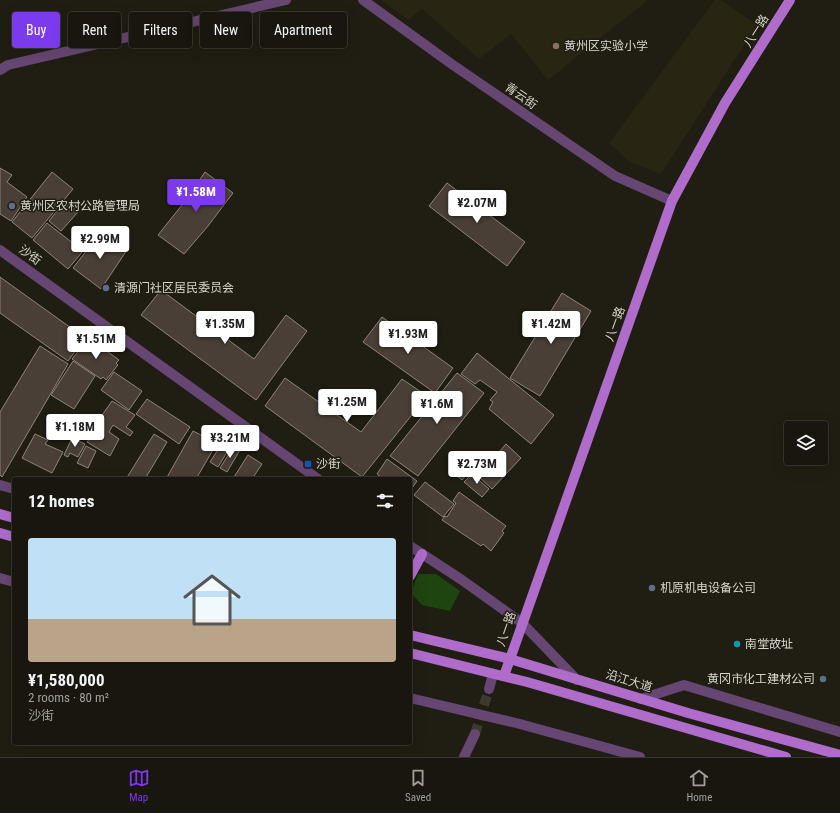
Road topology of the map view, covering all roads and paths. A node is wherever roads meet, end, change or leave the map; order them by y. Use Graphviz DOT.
graph roads {
  1 [pos="286,0"];
  2 [pos="363,0"];
  3 [pos="790,0"];
  4 [pos="0,70"];
  5 [pos="672,201"];
  6 [pos="0,250"];
  7 [pos="315,477"];
  8 [pos="0,485"];
  9 [pos="12,488"];
  10 [pos="0,514"];
  11 [pos="12,517"];
  12 [pos="0,533"];
  13 [pos="12,536"];
  14 [pos="412,547"];
  15 [pos="422,554"];
  16 [pos="412,572"];
  17 [pos="0,578"];
  18 [pos="12,581"];
  19 [pos="522,623"];
  20 [pos="412,635"];
  21 [pos="412,654"];
  22 [pos="510,659"];
  23 [pos="494,674"];
  24 [pos="504,676"];
  25 [pos="577,680"];
  26 [pos="489,689"];
  27 [pos="412,698"];
  28 [pos="641,699"];
  29 [pos="840,732"];
  30 [pos="475,734"];
  31 [pos="840,755"];
  32 [pos="464,757"];
  33 [pos="640,757"];
  34 [pos="786,757"];
  1 -- 4 [label="street"];
  2 -- 5 [label="street, 青云街"];
  3 -- 5 [label="main road, 八一路"];
  5 -- 19 [label="main road, 八一路"];
  6 -- 7 [label="street, 沙街"];
  8 -- 9 [label="street"];
  10 -- 11 [label="main road"];
  12 -- 13 [label="main road"];
  14 -- 15 [label="street"];
  15 -- 16 [label="main road"];
  15 -- 19 [label="street"];
  17 -- 18 [label="street"];
  19 -- 22 [label="main road, 八一路"];
  19 -- 25 [label="street"];
  20 -- 22 [label="main road, 沿江大道"];
  21 -- 23 [label="main road"];
  22 -- 24 [label="main road, 八一路"];
  22 -- 25 [label="main road, 沿江大道"];
  23 -- 24 [label="main road"];
  23 -- 26 [label="street"];
  24 -- 34 [label="main road"];
  25 -- 28 [label="main road, 沿江大道"];
  27 -- 33 [label="street"];
  28 -- 29 [label="street"];
  28 -- 31 [label="main road, 沿江大道"];
  30 -- 32 [label="street"];
}
